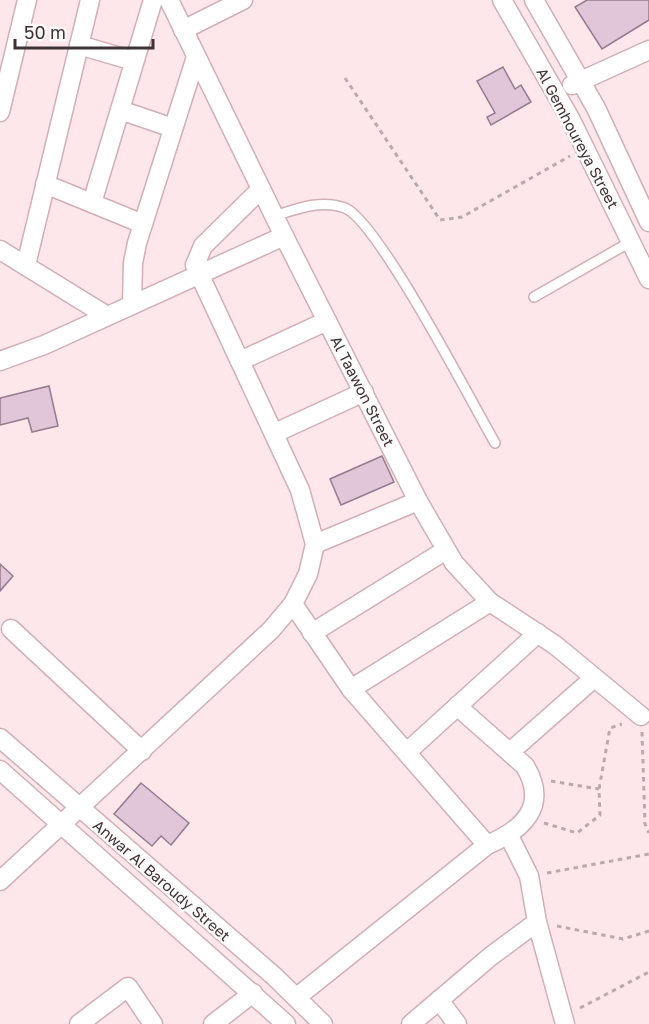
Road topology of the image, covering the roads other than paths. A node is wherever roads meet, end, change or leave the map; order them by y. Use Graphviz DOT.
graph roads {
  1 [pos="27,0"];
  2 [pos="90,0"];
  3 [pos="153,0"];
  4 [pos="169,0"];
  5 [pos="243,0"];
  6 [pos="502,0"];
  7 [pos="534,0"];
  8 [pos="183,30"];
  9 [pos="79,45"];
  10 [pos="649,50"];
  11 [pos="196,57"];
  12 [pos="134,61"];
  13 [pos="581,81"];
  14 [pos="556,92"];
  15 [pos="120,110"];
  16 [pos="0,112"];
  17 [pos="173,128"];
  18 [pos="45,184"];
  19 [pos="261,189"];
  20 [pos="92,203"];
  21 [pos="274,216"];
  22 [pos="649,222"];
  23 [pos="143,224"];
  24 [pos="649,233"];
  25 [pos="284,236"];
  26 [pos="632,241"];
  27 [pos="0,250"];
  28 [pos="26,265"];
  29 [pos="198,276"];
  30 [pos="649,279"];
  31 [pos="534,297"];
  32 [pos="132,305"];
  33 [pos="107,316"];
  34 [pos="327,321"];
  35 [pos="0,361"];
  36 [pos="240,361"];
  37 [pos="364,392"];
  38 [pos="275,433"];
  39 [pos="495,443"];
  40 [pos="418,501"];
  41 [pos="315,544"];
  42 [pos="446,550"];
  43 [pos="490,602"];
  44 [pos="293,604"];
  45 [pos="11,629"];
  46 [pos="312,633"];
  47 [pos="538,633"];
  48 [pos="594,678"];
  49 [pos="351,689"];
  50 [pos="458,706"];
  51 [pos="641,716"];
  52 [pos="0,738"];
  53 [pos="142,751"];
  54 [pos="407,752"];
  55 [pos="510,752"];
  56 [pos="0,770"];
  57 [pos="80,809"];
  58 [pos="63,825"];
  59 [pos="509,836"];
  60 [pos="487,845"];
  61 [pos="0,881"];
  62 [pos="537,922"];
  63 [pos="254,993"];
  64 [pos="297,998"];
  65 [pos="439,1000"];
  66 [pos="560,1022"];
  67 [pos="79,1024"];
  68 [pos="153,1024"];
  69 [pos="213,1024"];
  70 [pos="286,1024"];
  71 [pos="323,1024"];
  72 [pos="411,1024"];
  73 [pos="457,1024"];
  1 -- 16 [label="street"];
  2 -- 9 [label="street"];
  3 -- 12 [label="street"];
  4 -- 8 [label="street, Al Taawon Street"];
  5 -- 8 [label="street"];
  6 -- 14 [label="street, Al Gemhoureya Street"];
  7 -- 13 [label="street, Al Gemhoureya Street"];
  8 -- 11 [label="street, Al Taawon Street"];
  9 -- 12 [label="street"];
  9 -- 18 [label="street"];
  10 -- 13 [label="street"];
  11 -- 17 [label="street"];
  11 -- 19 [label="street, Al Taawon Street"];
  12 -- 15 [label="street"];
  13 -- 14 [label="street"];
  13 -- 22 [label="street, Al Gemhoureya Street"];
  14 -- 26 [label="street, Al Gemhoureya Street"];
  15 -- 17 [label="street"];
  15 -- 20 [label="street"];
  17 -- 23 [label="street"];
  18 -- 20 [label="street"];
  18 -- 28 [label="street"];
  19 -- 21 [label="street, Al Taawon Street"];
  19 -- 29 [label="street"];
  20 -- 23 [label="street"];
  21 -- 25 [label="street, Al Taawon Street"];
  21 -- 39 [label="lane"];
  23 -- 32 [label="street"];
  24 -- 26 [label="street"];
  25 -- 29 [label="street"];
  25 -- 34 [label="street, Al Taawon Street"];
  26 -- 30 [label="street, Al Gemhoureya Street"];
  26 -- 31 [label="lane"];
  27 -- 28 [label="street"];
  28 -- 33 [label="street"];
  29 -- 32 [label="street"];
  29 -- 36 [label="street"];
  32 -- 33 [label="street"];
  33 -- 35 [label="street"];
  34 -- 36 [label="street"];
  34 -- 37 [label="street, Al Taawon Street"];
  36 -- 38 [label="street"];
  37 -- 38 [label="street"];
  37 -- 40 [label="street, Al Taawon Street"];
  38 -- 41 [label="street"];
  40 -- 41 [label="street"];
  40 -- 42 [label="street, Al Taawon Street"];
  41 -- 44 [label="street"];
  42 -- 43 [label="street, Al Taawon Street"];
  42 -- 46 [label="street"];
  43 -- 47 [label="street, Al Taawon Street"];
  43 -- 49 [label="street"];
  44 -- 46 [label="street"];
  44 -- 53 [label="street"];
  45 -- 53 [label="street"];
  46 -- 49 [label="street"];
  47 -- 48 [label="street, Al Taawon Street"];
  47 -- 50 [label="street"];
  48 -- 51 [label="street, Al Taawon Street"];
  48 -- 55 [label="street"];
  49 -- 54 [label="street"];
  50 -- 54 [label="street"];
  50 -- 55 [label="street"];
  52 -- 57 [label="street, Anwar Al Baroudy Street"];
  53 -- 57 [label="street"];
  54 -- 60 [label="street"];
  55 -- 59 [label="street"];
  56 -- 58 [label="street, Anwar Al Baroudy Street"];
  57 -- 58 [label="street"];
  57 -- 64 [label="street, Anwar Al Baroudy Street"];
  58 -- 61 [label="street"];
  58 -- 63 [label="street, Anwar Al Baroudy Street"];
  59 -- 60 [label="street"];
  59 -- 62 [label="street"];
  60 -- 64 [label="street"];
  62 -- 65 [label="street"];
  62 -- 66 [label="street"];
  63 -- 69 [label="street"];
  63 -- 70 [label="street, Anwar Al Baroudy Street"];
  64 -- 71 [label="street, Anwar Al Baroudy Street"];
  65 -- 72 [label="street"];
  65 -- 73 [label="street"];
  67 -- 68 [label="street"];
}
